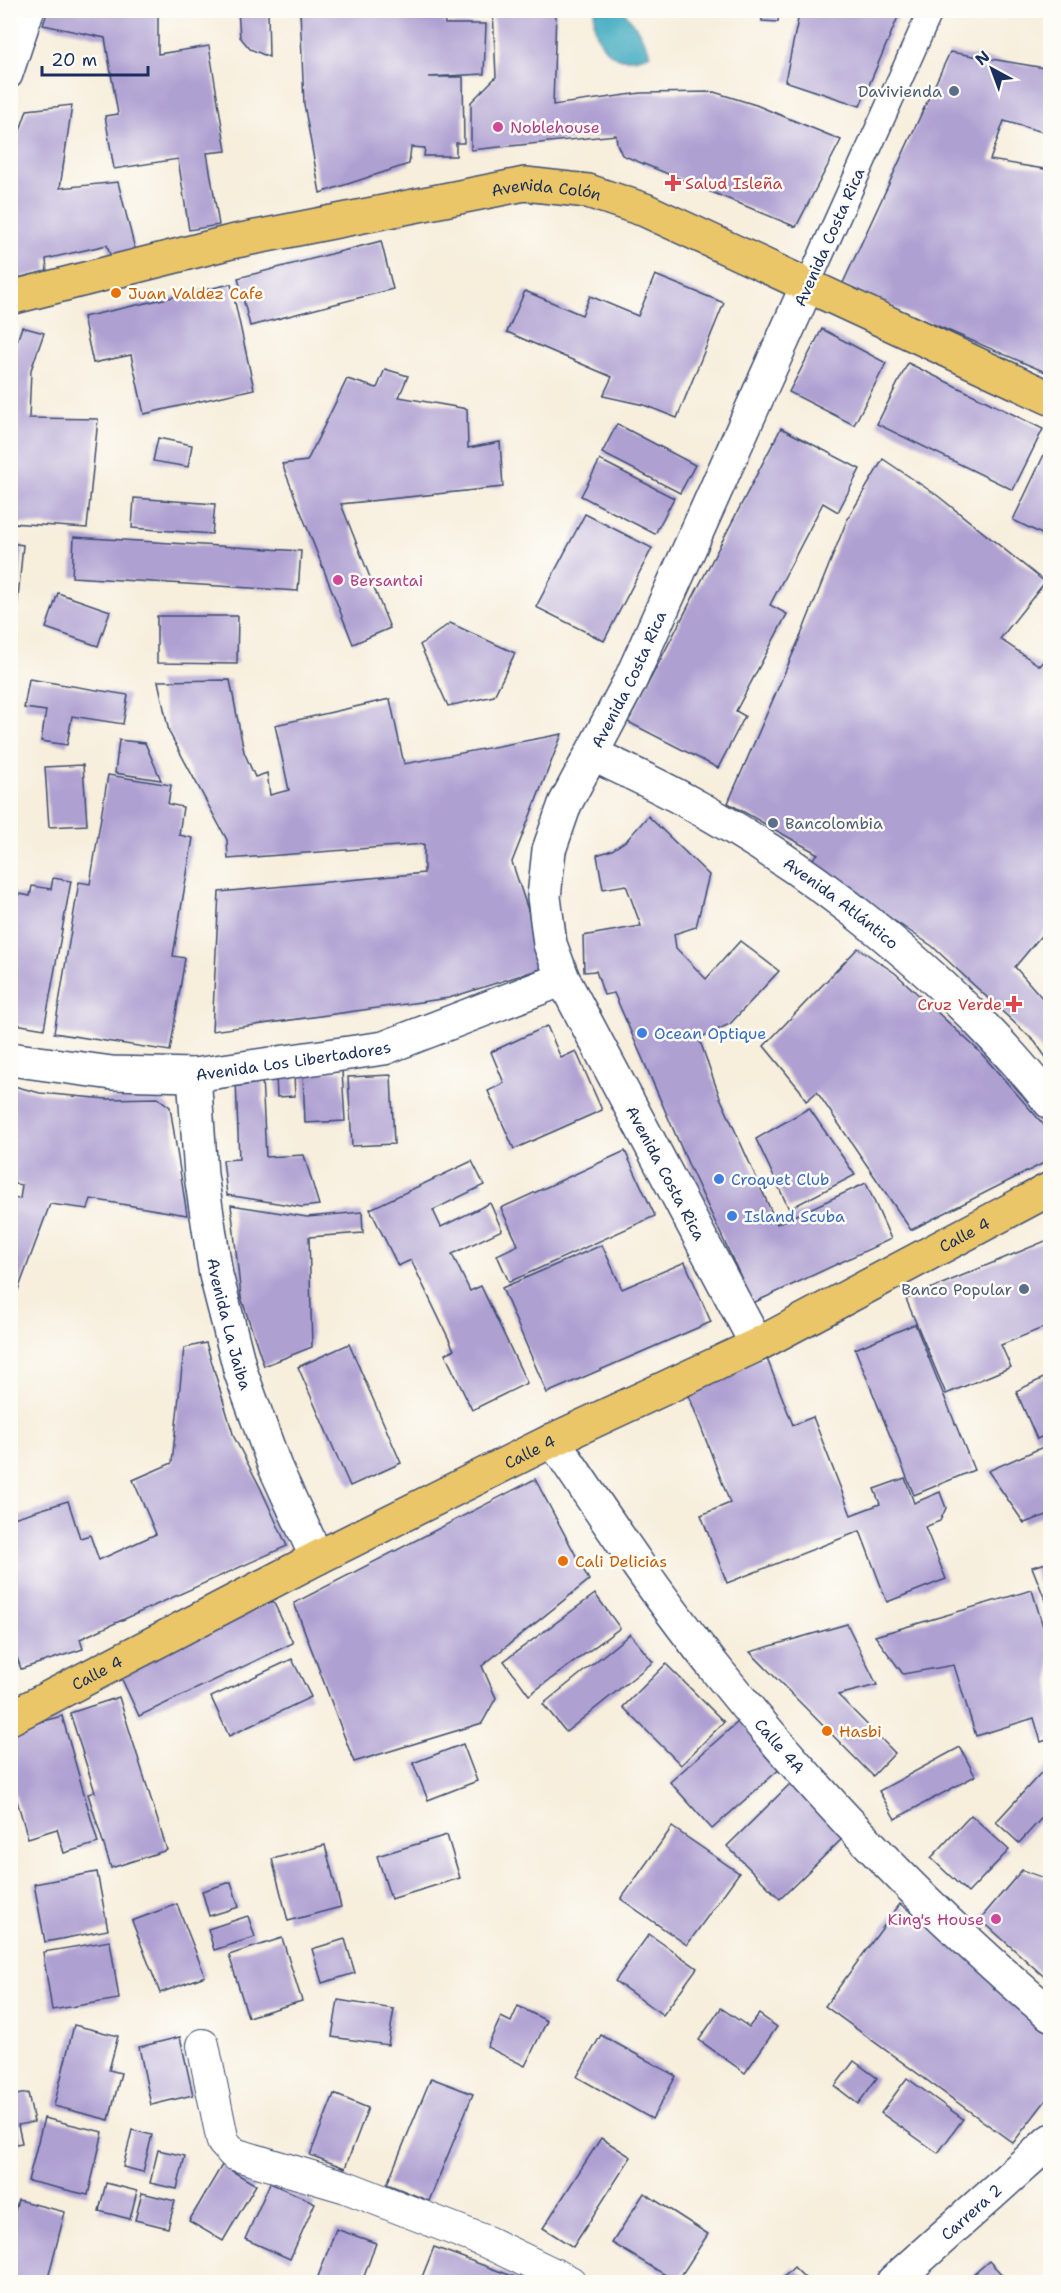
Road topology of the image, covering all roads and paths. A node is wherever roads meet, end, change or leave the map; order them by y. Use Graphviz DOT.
graph roads {
  1 [pos="32,10"];
  2 [pos="931,10"];
  3 [pos="10,76"];
  4 [pos="807,286"];
  5 [pos="10,298"];
  6 [pos="1050,398"];
  7 [pos="592,754"];
  8 [pos="563,979"];
  9 [pos="10,1059"];
  10 [pos="194,1075"];
  11 [pos="1050,1102"];
  12 [pos="1050,1189"];
  13 [pos="757,1345"];
  14 [pos="553,1440"];
  15 [pos="317,1558"];
  16 [pos="10,1718"];
  17 [pos="1050,2014"];
  18 [pos="203,2045"];
  19 [pos="1050,2141"];
  20 [pos="570,2283"];
  21 [pos="893,2283"];
  1 -- 3 [label="street"];
  2 -- 4 [label="street, Avenida Costa Rica"];
  4 -- 5 [label="main road, Avenida Colón"];
  4 -- 6 [label="main road, Avenida Colón"];
  4 -- 7 [label="street, Avenida Costa Rica"];
  7 -- 8 [label="street, Avenida Costa Rica"];
  7 -- 11 [label="street, Avenida Atlántico"];
  8 -- 10 [label="street, Avenida Los Libertadores"];
  8 -- 13 [label="street, Avenida Costa Rica"];
  9 -- 10 [label="street, Avenida Los Libertadores"];
  10 -- 15 [label="street, Avenida La Jaiba"];
  12 -- 13 [label="main road, Calle 4"];
  13 -- 14 [label="main road, Calle 4"];
  14 -- 15 [label="main road, Calle 4"];
  14 -- 17 [label="street, Calle 4A"];
  15 -- 16 [label="main road, Calle 4"];
  18 -- 20 [label="street"];
  19 -- 21 [label="street, Carrera 2"];
}
